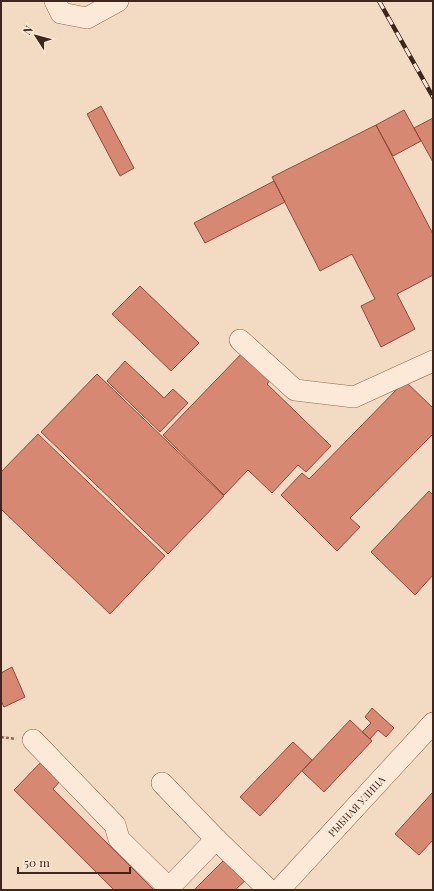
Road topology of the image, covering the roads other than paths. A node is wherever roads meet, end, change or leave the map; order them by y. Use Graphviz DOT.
graph roads {
  1 [pos="55,1"];
  2 [pos="118,1"];
  3 [pos="240,340"];
  4 [pos="433,361"];
  5 [pos="433,722"];
  6 [pos="33,740"];
  7 [pos="162,783"];
  8 [pos="216,839"];
  9 [pos="269,890"];
  10 [pos="278,890"];
  1 -- 2 [label="street"];
  3 -- 4 [label="street"];
  5 -- 10 [label="street, РЫБНАЯ УЛИЦА"];
  6 -- 8 [label="street"];
  7 -- 8 [label="street"];
  8 -- 9 [label="street"];
}
